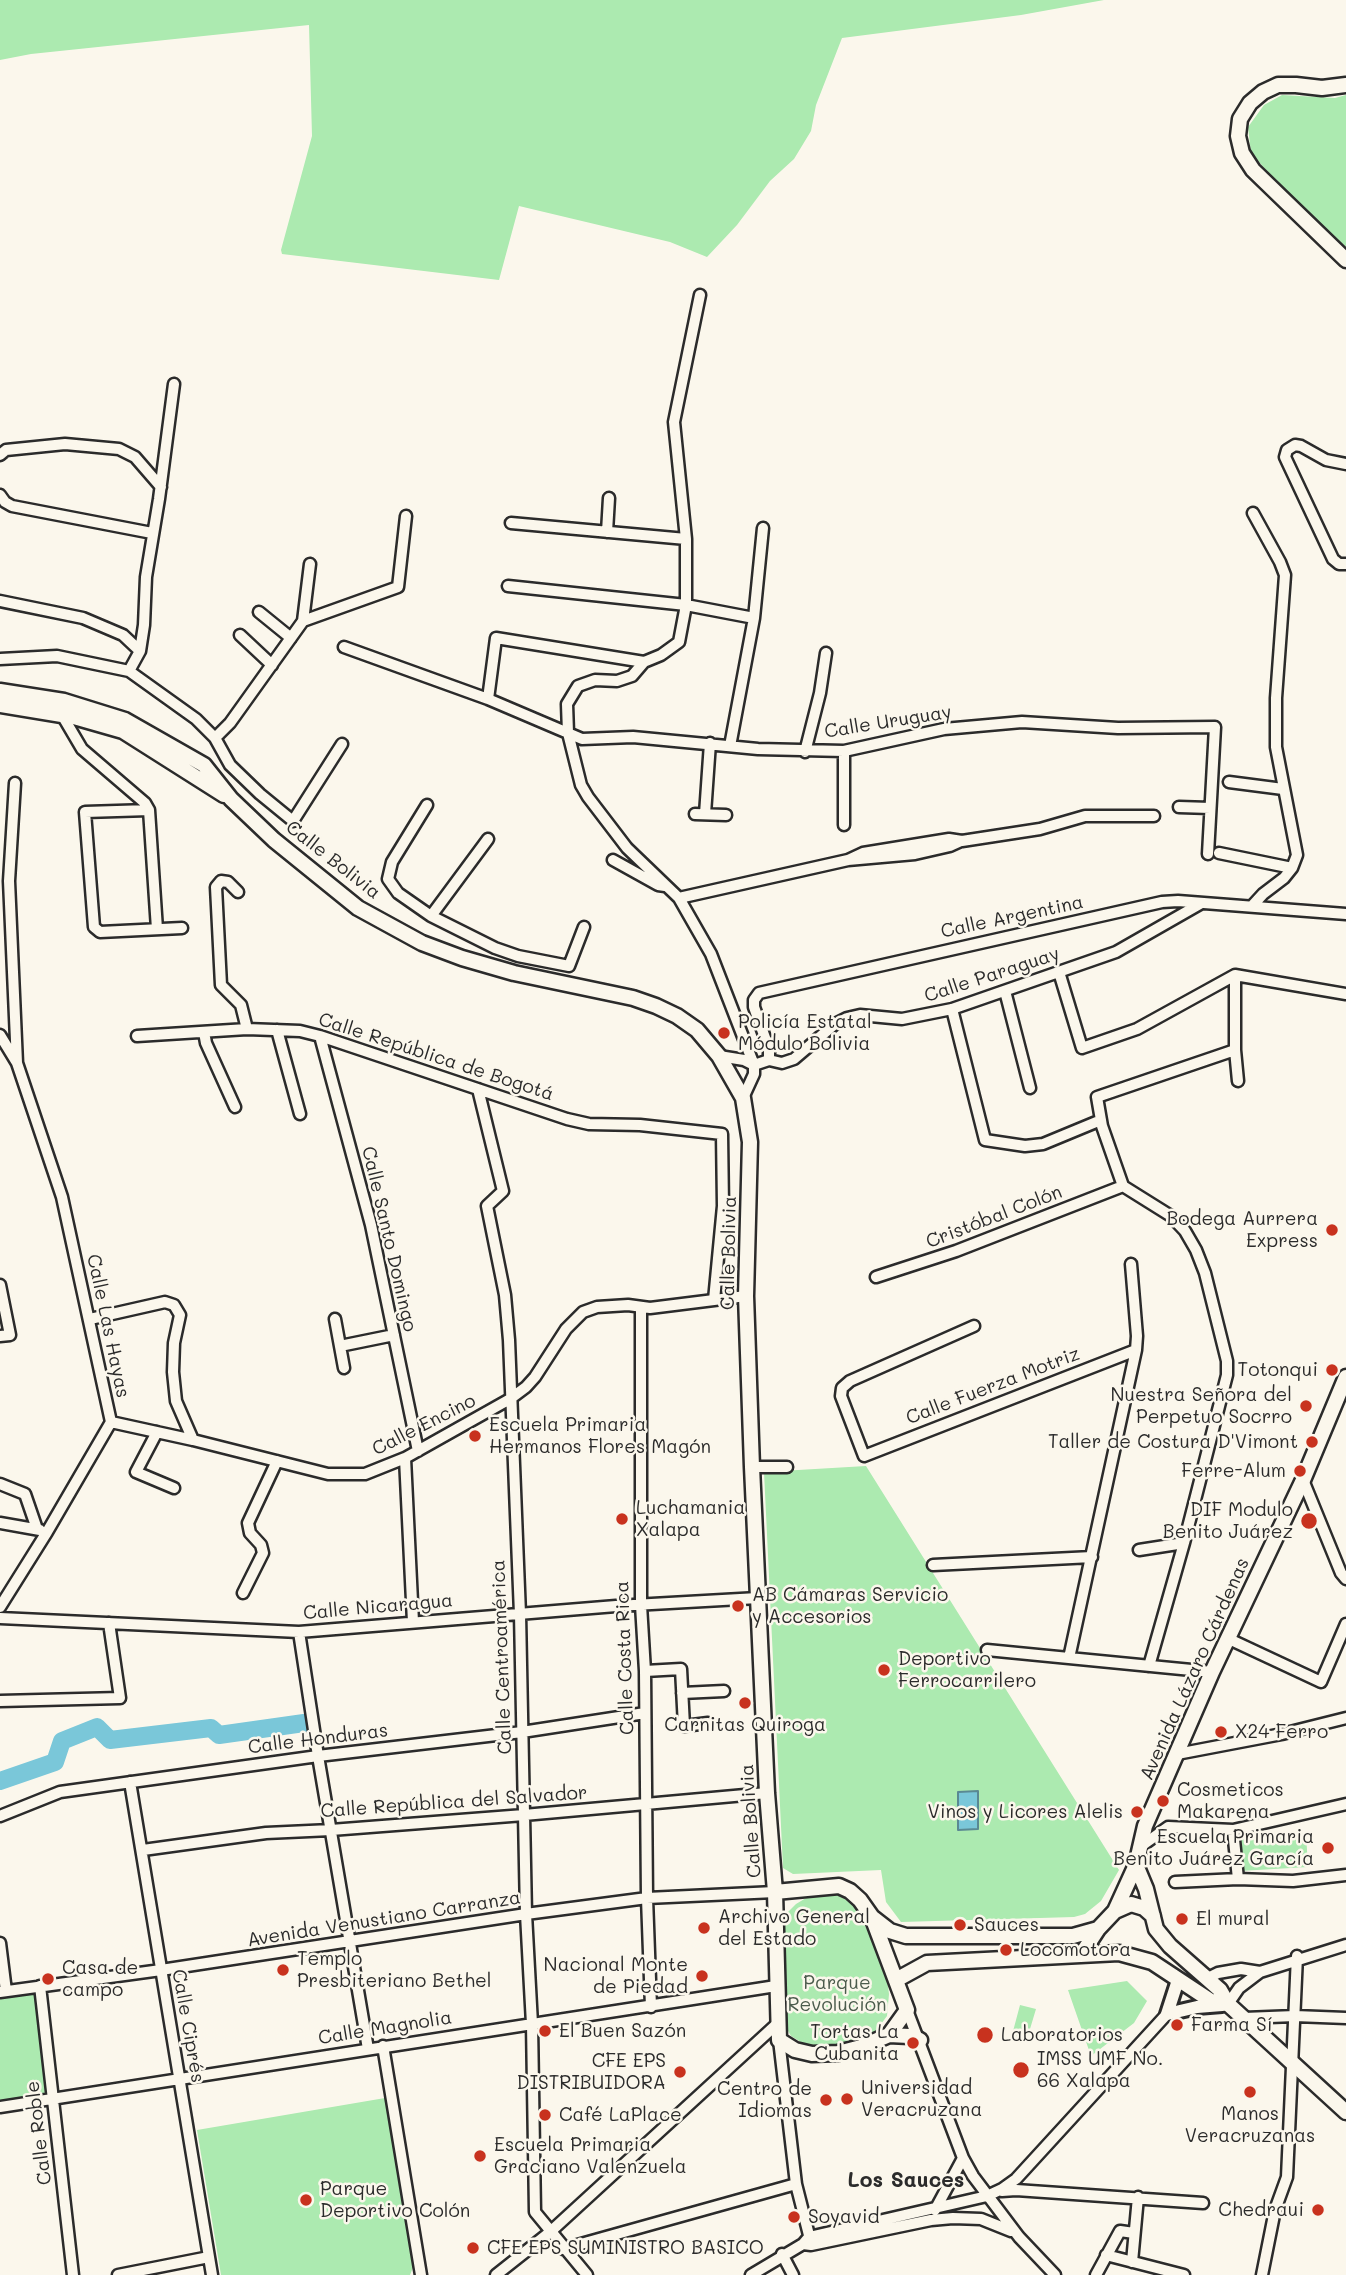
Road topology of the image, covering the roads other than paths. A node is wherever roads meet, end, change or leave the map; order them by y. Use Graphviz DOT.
graph roads {
  1 [pos="1346,85"];
  2 [pos="1346,260"];
  3 [pos="700,295"];
  4 [pos="174,384"];
  5 [pos="0,455"];
  6 [pos="1346,464"];
  7 [pos="161,487"];
  8 [pos="0,495"];
  9 [pos="609,498"];
  10 [pos="1253,513"];
  11 [pos="406,516"];
  12 [pos="511,523"];
  13 [pos="763,528"];
  14 [pos="607,532"];
  15 [pos="152,533"];
  16 [pos="686,539"];
  17 [pos="310,564"];
  18 [pos="1346,564"];
  19 [pos="508,586"];
  20 [pos="0,601"];
  21 [pos="687,605"];
  22 [pos="259,612"];
  23 [pos="754,618"];
  24 [pos="303,621"];
  25 [pos="240,635"];
  26 [pos="291,638"];
  27 [pos="344,647"];
  28 [pos="140,651"];
  29 [pos="826,653"];
  30 [pos="0,659"];
  31 [pos="644,662"];
  32 [pos="272,665"];
  33 [pos="128,671"];
  34 [pos="0,691"];
  35 [pos="488,699"];
  36 [pos="0,705"];
  37 [pos="62,715"];
  38 [pos="568,733"];
  39 [pos="215,738"];
  40 [pos="710,743"];
  41 [pos="342,744"];
  42 [pos="730,746"];
  43 [pos="844,751"];
  44 [pos="805,752"];
  45 [pos="1229,782"];
  46 [pos="15,783"];
  47 [pos="1283,789"];
  48 [pos="231,799"];
  49 [pos="427,805"];
  50 [pos="1179,807"];
  51 [pos="1210,808"];
  52 [pos="149,810"];
  53 [pos="726,815"];
  54 [pos="1154,816"];
  55 [pos="844,825"];
  56 [pos="488,839"];
  57 [pos="613,860"];
  58 [pos="1292,868"];
  59 [pos="669,887"];
  60 [pos="238,892"];
  61 [pos="679,898"];
  62 [pos="1200,904"];
  63 [pos="1252,906"];
  64 [pos="1346,915"];
  65 [pos="431,916"];
  66 [pos="584,927"];
  67 [pos="182,928"];
  68 [pos="157,929"];
  69 [pos="518,956"];
  70 [pos="1059,972"];
  71 [pos="514,973"];
  72 [pos="1235,975"];
  73 [pos="1005,991"];
  74 [pos="1346,993"];
  75 [pos="952,1009"];
  76 [pos="247,1029"];
  77 [pos="277,1030"];
  78 [pos="204,1032"];
  79 [pos="0,1035"];
  80 [pos="137,1036"];
  81 [pos="320,1036"];
  82 [pos="1235,1050"];
  83 [pos="719,1056"];
  84 [pos="769,1060"];
  85 [pos="17,1063"];
  86 [pos="754,1065"];
  87 [pos="1238,1081"];
  88 [pos="1030,1088"];
  89 [pos="478,1089"];
  90 [pos="743,1098"];
  91 [pos="235,1107"];
  92 [pos="300,1114"];
  93 [pos="1101,1120"];
  94 [pos="1123,1186"];
  95 [pos="1131,1264"];
  96 [pos="876,1277"];
  97 [pos="0,1285"];
  98 [pos="746,1296"];
  99 [pos="714,1300"];
  100 [pos="641,1307"];
  101 [pos="90,1319"];
  102 [pos="335,1319"];
  103 [pos="974,1326"];
  104 [pos="394,1335"];
  105 [pos="0,1336"];
  106 [pos="340,1346"];
  107 [pos="1136,1350"];
  108 [pos="344,1368"];
  109 [pos="1346,1377"];
  110 [pos="510,1399"];
  111 [pos="111,1422"];
  112 [pos="157,1432"];
  113 [pos="193,1440"];
  114 [pos="418,1451"];
  115 [pos="405,1458"];
  116 [pos="277,1461"];
  117 [pos="752,1467"];
  118 [pos="787,1467"];
  119 [pos="1303,1480"];
  120 [pos="0,1484"];
  121 [pos="174,1488"];
  122 [pos="0,1523"];
  123 [pos="42,1530"];
  124 [pos="1184,1543"];
  125 [pos="1139,1550"];
  126 [pos="1091,1557"];
  127 [pos="933,1564"];
  128 [pos="1346,1578"];
  129 [pos="243,1593"];
  130 [pos="758,1598"];
  131 [pos="641,1605"];
  132 [pos="0,1607"];
  133 [pos="520,1614"];
  134 [pos="0,1618"];
  135 [pos="413,1622"];
  136 [pos="109,1623"];
  137 [pos="1346,1624"];
  138 [pos="299,1632"];
  139 [pos="1229,1639"];
  140 [pos="987,1650"];
  141 [pos="1069,1658"];
  142 [pos="1149,1666"];
  143 [pos="645,1671"];
  144 [pos="1212,1672"];
  145 [pos="724,1691"];
  146 [pos="682,1693"];
  147 [pos="0,1701"];
  148 [pos="645,1713"];
  149 [pos="1346,1718"];
  150 [pos="708,1723"];
  151 [pos="522,1732"];
  152 [pos="1177,1754"];
  153 [pos="318,1756"];
  154 [pos="130,1782"];
  155 [pos="767,1793"];
  156 [pos="1346,1804"];
  157 [pos="646,1805"];
  158 [pos="524,1815"];
  159 [pos="0,1816"];
  160 [pos="331,1830"];
  161 [pos="1233,1830"];
  162 [pos="1140,1847"];
  163 [pos="143,1850"];
  164 [pos="1136,1865"];
  165 [pos="773,1868"];
  166 [pos="1346,1875"];
  167 [pos="1238,1879"];
  168 [pos="1175,1882"];
  169 [pos="801,1890"];
  170 [pos="775,1892"];
  171 [pos="647,1898"];
  172 [pos="1115,1911"];
  173 [pos="775,1912"];
  174 [pos="526,1914"];
  175 [pos="1153,1916"];
  176 [pos="872,1917"];
  177 [pos="1098,1929"];
  178 [pos="0,1943"];
  179 [pos="349,1943"];
  180 [pos="1346,1945"];
  181 [pos="1081,1955"];
  182 [pos="1297,1959"];
  183 [pos="1184,1960"];
  184 [pos="161,1970"];
  185 [pos="1260,1972"];
  186 [pos="1206,1979"];
  187 [pos="896,1980"];
  188 [pos="1178,1980"];
  189 [pos="40,1986"];
  190 [pos="776,1986"];
  191 [pos="3,1991"];
  192 [pos="1228,2004"];
  193 [pos="650,2007"];
  194 [pos="907,2010"];
  195 [pos="1167,2014"];
  196 [pos="1295,2016"];
  197 [pos="1244,2018"];
  198 [pos="1346,2018"];
  199 [pos="778,2023"];
  200 [pos="532,2024"];
  201 [pos="889,2035"];
  202 [pos="779,2040"];
  203 [pos="920,2040"];
  204 [pos="383,2046"];
  205 [pos="368,2049"];
  206 [pos="1293,2066"];
  207 [pos="180,2079"];
  208 [pos="52,2099"];
  209 [pos="0,2107"];
  210 [pos="1346,2112"];
  211 [pos="963,2158"];
  212 [pos="796,2184"];
  213 [pos="991,2195"];
  214 [pos="1138,2197"];
  215 [pos="1203,2203"];
  216 [pos="936,2207"];
  217 [pos="931,2220"];
  218 [pos="549,2232"];
  219 [pos="1134,2233"];
  220 [pos="1019,2237"];
  221 [pos="808,2242"];
  222 [pos="563,2249"];
  223 [pos="782,2255"];
  224 [pos="1106,2255"];
  225 [pos="209,2258"];
  226 [pos="1132,2262"];
  227 [pos="73,2275"];
  228 [pos="118,2275"];
  229 [pos="212,2275"];
  230 [pos="421,2275"];
  231 [pos="496,2275"];
  232 [pos="587,2275"];
  233 [pos="751,2275"];
  234 [pos="793,2275"];
  235 [pos="1055,2275"];
  236 [pos="1096,2275"];
  237 [pos="1184,2275"];
  238 [pos="1262,2275"];
  1 -- 2 [label="main road"];
  3 -- 16 [label="street"];
  4 -- 7 [label="street"];
  5 -- 7 [label="street"];
  6 -- 18 [label="street"];
  7 -- 15 [label="street"];
  8 -- 15 [label="street"];
  9 -- 14 [label="street"];
  10 -- 47 [label="street"];
  11 -- 24 [label="street"];
  12 -- 14 [label="street"];
  13 -- 23 [label="street"];
  14 -- 16 [label="street"];
  15 -- 28 [label="street"];
  16 -- 21 [label="street"];
  17 -- 24 [label="street"];
  19 -- 21 [label="street"];
  20 -- 28 [label="street"];
  21 -- 23 [label="street"];
  21 -- 31 [label="street"];
  22 -- 26 [label="street"];
  23 -- 42 [label="street"];
  24 -- 26 [label="street"];
  25 -- 32 [label="street"];
  26 -- 32 [label="street"];
  27 -- 35 [label="street, Calle Uruguay"];
  28 -- 33 [label="street"];
  29 -- 44 [label="street"];
  30 -- 33 [label="street"];
  31 -- 35 [label="street"];
  31 -- 38 [label="street"];
  32 -- 39 [label="street"];
  33 -- 39 [label="street"];
  34 -- 48 [label="main road"];
  35 -- 38 [label="street, Calle Uruguay"];
  36 -- 37 [label="main road"];
  37 -- 48 [label="main road"];
  37 -- 52 [label="street"];
  38 -- 40 [label="street, Calle Uruguay"];
  38 -- 59 [label="street"];
  39 -- 41 [label="street"];
  40 -- 42 [label="street, Calle Uruguay"];
  40 -- 53 [label="street"];
  42 -- 44 [label="street, Calle Uruguay"];
  43 -- 44 [label="street, Calle Uruguay"];
  43 -- 51 [label="street, Calle Uruguay"];
  43 -- 55 [label="street"];
  45 -- 47 [label="street"];
  46 -- 85 [label="street"];
  47 -- 58 [label="street"];
  48 -- 71 [label="main road, Calle Bolivia"];
  49 -- 65 [label="street"];
  50 -- 51 [label="street"];
  51 -- 58 [label="street"];
  52 -- 68 [label="street"];
  52 -- 68 [label="street"];
  54 -- 61 [label="street"];
  56 -- 65 [label="street"];
  57 -- 59 [label="street"];
  58 -- 63 [label="street"];
  59 -- 61 [label="street"];
  60 -- 76 [label="street"];
  61 -- 86 [label="street"];
  62 -- 63 [label="street, Calle Argentina"];
  62 -- 70 [label="street, Calle Paraguay"];
  62 -- 84 [label="street, Calle Argentina"];
  63 -- 64 [label="street, Calle Argentina"];
  65 -- 69 [label="street"];
  66 -- 69 [label="street"];
  67 -- 68 [label="street"];
  69 -- 71 [label="street"];
  70 -- 72 [label="street"];
  70 -- 73 [label="street, Calle Paraguay"];
  71 -- 83 [label="main road, Calle Bolivia"];
  72 -- 74 [label="street"];
  72 -- 82 [label="street"];
  73 -- 75 [label="street, Calle Paraguay"];
  73 -- 88 [label="street"];
  75 -- 84 [label="street, Calle Paraguay"];
  75 -- 93 [label="street"];
  76 -- 77 [label="street, Calle República de Bogotá"];
  76 -- 78 [label="street, Calle República de Bogotá"];
  77 -- 81 [label="street, Calle República de Bogotá"];
  77 -- 92 [label="street"];
  78 -- 80 [label="street, Calle República de Bogotá"];
  78 -- 91 [label="street"];
  79 -- 85 [label="street, Calle Las Hayas"];
  81 -- 89 [label="street, Calle República de Bogotá"];
  81 -- 104 [label="street, Calle Santo Domingo"];
  82 -- 87 [label="street"];
  82 -- 93 [label="street"];
  83 -- 86 [label="street"];
  83 -- 90 [label="main road, Calle Bolivia"];
  84 -- 86 [label="street, Calle Paraguay"];
  85 -- 101 [label="street, Calle Las Hayas"];
  86 -- 90 [label="street"];
  89 -- 99 [label="street, Calle República de Bogotá"];
  89 -- 110 [label="street, Calle Centroamérica"];
  90 -- 98 [label="main road, Calle Bolivia"];
  93 -- 94 [label="street"];
  94 -- 96 [label="street, Cristóbal Colón"];
  94 -- 124 [label="street"];
  95 -- 107 [label="street"];
  97 -- 105 [label="street"];
  98 -- 99 [label="street, Calle Encino"];
  98 -- 117 [label="main road, Calle Bolivia"];
  99 -- 100 [label="street, Calle Encino"];
  100 -- 110 [label="street, Calle Encino"];
  100 -- 131 [label="street, Calle Costa Rica"];
  101 -- 111 [label="street, Calle Las Hayas"];
  101 -- 113 [label="street"];
  102 -- 106 [label="street"];
  103 -- 107 [label="street, Calle Fuerza Motriz"];
  104 -- 106 [label="street"];
  104 -- 114 [label="street, Calle Santo Domingo"];
  106 -- 108 [label="street"];
  107 -- 126 [label="street"];
  109 -- 119 [label="main road, Avenida Lázaro Cárdenas"];
  110 -- 114 [label="street, Calle Encino"];
  110 -- 133 [label="street, Calle Centroamérica"];
  111 -- 112 [label="street, Calle Encino"];
  111 -- 123 [label="street, Calle Las Hayas"];
  112 -- 113 [label="street, Calle Encino"];
  112 -- 121 [label="street"];
  113 -- 116 [label="street, Calle Encino"];
  114 -- 115 [label="street, Calle Encino"];
  115 -- 116 [label="street, Calle Encino"];
  115 -- 135 [label="street"];
  116 -- 129 [label="street"];
  117 -- 118 [label="street"];
  117 -- 130 [label="main road, Calle Bolivia"];
  119 -- 128 [label="street"];
  119 -- 139 [label="main road, Avenida Lázaro Cárdenas"];
  120 -- 123 [label="street"];
  122 -- 123 [label="street"];
  123 -- 132 [label="street, Calle Las Hayas"];
  124 -- 125 [label="street"];
  124 -- 142 [label="street"];
  126 -- 127 [label="street"];
  126 -- 141 [label="street"];
  130 -- 131 [label="street, Calle Nicaragua"];
  130 -- 155 [label="main road, Calle Bolivia"];
  131 -- 133 [label="street, Calle Nicaragua"];
  131 -- 143 [label="street, Calle Costa Rica"];
  133 -- 135 [label="street, Calle Nicaragua"];
  133 -- 151 [label="street, Calle Centroamérica"];
  134 -- 136 [label="street, Calle Nicaragua"];
  135 -- 138 [label="street, Calle Nicaragua"];
  136 -- 138 [label="street, Calle Nicaragua"];
  136 -- 147 [label="street"];
  137 -- 139 [label="street"];
  138 -- 153 [label="street"];
  139 -- 144 [label="main road, Avenida Lázaro Cárdenas"];
  140 -- 141 [label="street"];
  141 -- 142 [label="street"];
  142 -- 144 [label="street"];
  143 -- 146 [label="street"];
  143 -- 148 [label="street, Calle Costa Rica"];
  144 -- 152 [label="main road, Avenida Lázaro Cárdenas"];
  145 -- 146 [label="street"];
  146 -- 150 [label="street"];
  148 -- 151 [label="street, Calle Honduras"];
  148 -- 157 [label="street, Calle Costa Rica"];
  149 -- 152 [label="street"];
  151 -- 153 [label="street, Calle Honduras"];
  151 -- 158 [label="street, Calle Centroamérica"];
  152 -- 162 [label="main road, Avenida Lázaro Cárdenas"];
  153 -- 154 [label="street, Calle Honduras"];
  153 -- 160 [label="street"];
  154 -- 159 [label="street, Calle Honduras"];
  154 -- 163 [label="street, Calle Ciprés"];
  155 -- 157 [label="street, Calle República del Salvador"];
  155 -- 165 [label="main road, Calle Bolivia"];
  156 -- 161 [label="street"];
  157 -- 158 [label="street, Calle República del Salvador"];
  157 -- 171 [label="street, Calle Costa Rica"];
  158 -- 160 [label="street, Calle República del Salvador"];
  158 -- 174 [label="street, Calle Centroamérica"];
  160 -- 163 [label="street, Calle República del Salvador"];
  160 -- 179 [label="street"];
  161 -- 162 [label="street"];
  161 -- 167 [label="street"];
  162 -- 164 [label="main road, Avenida Lázaro Cárdenas"];
  163 -- 184 [label="street, Calle Ciprés"];
  164 -- 172 [label="main road, Avenida Lázaro Cárdenas"];
  164 -- 175 [label="main road"];
  165 -- 169 [label="main road"];
  165 -- 170 [label="main road, Calle Bolivia"];
  166 -- 167 [label="street"];
  167 -- 168 [label="street"];
  169 -- 170 [label="main road"];
  169 -- 173 [label="main road"];
  169 -- 176 [label="main road"];
  170 -- 171 [label="street, Avenida Venustiano Carranza"];
  170 -- 173 [label="main road, Calle Bolivia"];
  171 -- 174 [label="street, Avenida Venustiano Carranza"];
  171 -- 193 [label="street, Calle Costa Rica"];
  172 -- 175 [label="main road"];
  172 -- 177 [label="main road, Avenida Lázaro Cárdenas"];
  173 -- 190 [label="main road, Calle Bolivia"];
  174 -- 179 [label="street, Avenida Venustiano Carranza"];
  174 -- 200 [label="street, Calle Centroamérica"];
  175 -- 183 [label="main road"];
  176 -- 177 [label="main road"];
  176 -- 187 [label="main road"];
  177 -- 181 [label="main road, Avenida Lázaro Cárdenas"];
  178 -- 191 [label="street"];
  179 -- 184 [label="street, Avenida Venustiano Carranza"];
  179 -- 205 [label="street"];
  180 -- 182 [label="street"];
  181 -- 187 [label="main road"];
  181 -- 188 [label="main road"];
  182 -- 185 [label="street"];
  182 -- 196 [label="street"];
  183 -- 186 [label="main road"];
  183 -- 188 [label="main road"];
  184 -- 189 [label="street, Avenida Venustiano Carranza"];
  184 -- 207 [label="street, Calle Ciprés"];
  185 -- 186 [label="street"];
  185 -- 192 [label="street"];
  186 -- 192 [label="main road"];
  187 -- 194 [label="main road"];
  188 -- 192 [label="main road"];
  188 -- 195 [label="street"];
  189 -- 191 [label="street, Avenida Venustiano Carranza"];
  189 -- 208 [label="street, Calle Roble"];
  190 -- 193 [label="street, Calle Magnolia"];
  190 -- 199 [label="main road, Calle Bolivia"];
  192 -- 195 [label="street"];
  192 -- 197 [label="main road"];
  193 -- 200 [label="street, Calle Magnolia"];
  194 -- 201 [label="main road"];
  194 -- 203 [label="street"];
  195 -- 213 [label="street"];
  196 -- 197 [label="street"];
  196 -- 198 [label="street"];
  196 -- 206 [label="street"];
  197 -- 206 [label="main road"];
  199 -- 202 [label="main road"];
  199 -- 218 [label="street"];
  200 -- 204 [label="street, Calle Magnolia"];
  200 -- 218 [label="street, Calle Centroamérica"];
  201 -- 202 [label="main road"];
  201 -- 203 [label="main road"];
  202 -- 212 [label="street"];
  203 -- 211 [label="street"];
  204 -- 205 [label="street, Calle Magnolia"];
  204 -- 230 [label="street"];
  205 -- 207 [label="street, Calle Magnolia"];
  206 -- 210 [label="main road"];
  206 -- 238 [label="street"];
  207 -- 208 [label="street, Calle Magnolia"];
  207 -- 225 [label="street, Calle Ciprés"];
  208 -- 209 [label="street, Calle Magnolia"];
  208 -- 227 [label="street, Calle Roble"];
  211 -- 213 [label="street"];
  211 -- 216 [label="street"];
  212 -- 221 [label="street"];
  212 -- 222 [label="street"];
  213 -- 214 [label="street"];
  213 -- 216 [label="street"];
  213 -- 220 [label="street"];
  214 -- 215 [label="street"];
  214 -- 219 [label="street"];
  216 -- 217 [label="street"];
  216 -- 221 [label="street"];
  217 -- 220 [label="street"];
  217 -- 221 [label="street"];
  218 -- 222 [label="street, Calle Centroamérica"];
  218 -- 231 [label="street"];
  219 -- 224 [label="street"];
  219 -- 226 [label="street"];
  220 -- 235 [label="street"];
  221 -- 223 [label="street"];
  222 -- 232 [label="street, Calle Centroamérica"];
  223 -- 233 [label="street"];
  223 -- 234 [label="street"];
  224 -- 226 [label="street"];
  224 -- 236 [label="street"];
  225 -- 228 [label="street"];
  225 -- 229 [label="street, Calle Ciprés"];
  226 -- 237 [label="street"];
}
